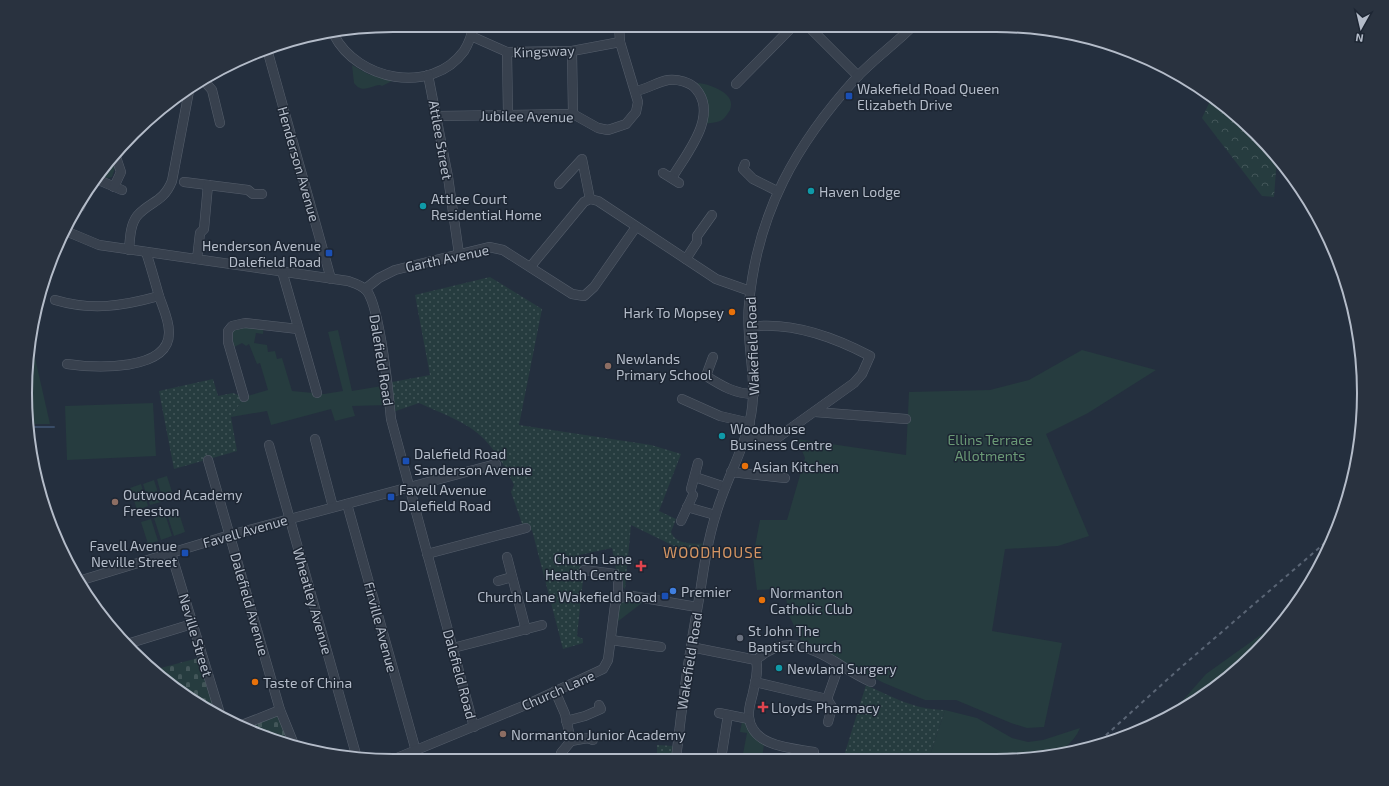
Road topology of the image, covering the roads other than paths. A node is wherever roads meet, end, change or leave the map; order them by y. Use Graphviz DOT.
graph roads {
  1 [pos="472,32"];
  2 [pos="619,32"];
  3 [pos="788,32"];
  4 [pos="814,32"];
  5 [pos="906,32"];
  6 [pos="471,36"];
  7 [pos="335,37"];
  8 [pos="620,42"];
  9 [pos="572,51"];
  10 [pos="507,52"];
  11 [pos="269,54"];
  12 [pos="428,75"];
  13 [pos="858,76"];
  14 [pos="206,84"];
  15 [pos="736,84"];
  16 [pos="636,91"];
  17 [pos="187,97"];
  18 [pos="508,114"];
  19 [pos="573,114"];
  20 [pos="437,116"];
  21 [pos="220,123"];
  22 [pos="117,161"];
  23 [pos="745,164"];
  24 [pos="664,173"];
  25 [pos="101,181"];
  26 [pos="184,182"];
  27 [pos="559,184"];
  28 [pos="208,185"];
  29 [pos="777,191"];
  30 [pos="262,194"];
  31 [pos="590,199"];
  32 [pos="712,215"];
  33 [pos="636,227"];
  34 [pos="69,233"];
  35 [pos="129,250"];
  36 [pos="146,252"];
  37 [pos="459,254"];
  38 [pos="197,259"];
  39 [pos="686,259"];
  40 [pos="531,266"];
  41 [pos="282,271"];
  42 [pos="331,279"];
  43 [pos="365,289"];
  44 [pos="750,291"];
  45 [pos="159,296"];
  46 [pos="55,300"];
  47 [pos="749,327"];
  48 [pos="298,329"];
  49 [pos="713,357"];
  50 [pos="67,364"];
  51 [pos="317,393"];
  52 [pos="754,394"];
  53 [pos="244,397"];
  54 [pos="682,398"];
  55 [pos="814,412"];
  56 [pos="906,419"];
  57 [pos="750,423"];
  58 [pos="745,437"];
  59 [pos="314,439"];
  60 [pos="269,445"];
  61 [pos="208,460"];
  62 [pos="698,463"];
  63 [pos="496,464"];
  64 [pos="731,472"];
  65 [pos="695,477"];
  66 [pos="785,478"];
  67 [pos="409,487"];
  68 [pos="725,487"];
  69 [pos="347,504"];
  70 [pos="333,507"];
  71 [pos="688,507"];
  72 [pos="716,515"];
  73 [pos="290,519"];
  74 [pos="681,521"];
  75 [pos="526,528"];
  76 [pos="230,535"];
  77 [pos="171,552"];
  78 [pos="427,554"];
  79 [pos="507,557"];
  80 [pos="584,570"];
  81 [pos="512,577"];
  82 [pos="84,580"];
  83 [pos="498,581"];
  84 [pos="618,598"];
  85 [pos="697,607"];
  86 [pos="192,624"];
  87 [pos="542,625"];
  88 [pos="526,630"];
  89 [pos="611,640"];
  90 [pos="133,642"];
  91 [pos="660,647"];
  92 [pos="691,647"];
  93 [pos="453,648"];
  94 [pos="756,660"];
  95 [pos="835,674"];
  96 [pos="755,682"];
  97 [pos="871,682"];
  98 [pos="555,691"];
  99 [pos="827,699"];
  100 [pos="599,705"];
  101 [pos="219,709"];
  102 [pos="280,710"];
  103 [pos="749,719"];
  104 [pos="566,721"];
  105 [pos="829,721"];
  106 [pos="247,723"];
  107 [pos="474,727"];
  108 [pos="292,740"];
  109 [pos="593,740"];
  110 [pos="571,741"];
  111 [pos="416,751"];
  112 [pos="355,752"];
  113 [pos="561,753"];
  114 [pos="408,754"];
  115 [pos="677,754"];
  116 [pos="721,754"];
  117 [pos="811,754"];
  1 -- 6 [label="street"];
  2 -- 8 [label="street, Jubilee Avenue"];
  3 -- 15 [label="street"];
  4 -- 13 [label="street"];
  5 -- 13 [label="street, Wakefield Road"];
  6 -- 10 [label="street, Kingsway"];
  6 -- 12 [label="street"];
  7 -- 12 [label="street"];
  8 -- 9 [label="street, Kingsway"];
  8 -- 16 [label="street, Jubilee Avenue"];
  9 -- 10 [label="street, Kingsway"];
  9 -- 19 [label="street"];
  10 -- 18 [label="street"];
  11 -- 42 [label="street, Henderson Avenue"];
  12 -- 20 [label="street, Attlee Street"];
  13 -- 29 [label="street, Wakefield Road"];
  14 -- 21 [label="street"];
  16 -- 19 [label="street, Jubilee Avenue"];
  16 -- 24 [label="street"];
  17 -- 35 [label="street"];
  18 -- 19 [label="street, Jubilee Avenue"];
  18 -- 20 [label="street, Jubilee Avenue"];
  20 -- 37 [label="street, Attlee Street"];
  22 -- 25 [label="street"];
  23 -- 29 [label="street"];
  26 -- 28 [label="street"];
  27 -- 31 [label="street"];
  28 -- 30 [label="street"];
  28 -- 38 [label="street"];
  29 -- 44 [label="street, Wakefield Road"];
  31 -- 33 [label="street"];
  31 -- 40 [label="street"];
  32 -- 39 [label="street"];
  33 -- 39 [label="street"];
  33 -- 40 [label="street, Garth Avenue"];
  34 -- 35 [label="street"];
  35 -- 36 [label="street"];
  36 -- 38 [label="street"];
  36 -- 45 [label="street"];
  37 -- 40 [label="street, Garth Avenue"];
  37 -- 43 [label="street, Garth Avenue"];
  38 -- 41 [label="street"];
  39 -- 44 [label="street"];
  41 -- 42 [label="street"];
  41 -- 48 [label="street"];
  42 -- 43 [label="street"];
  43 -- 67 [label="street, Dalefield Road"];
  44 -- 47 [label="street, Wakefield Road"];
  45 -- 46 [label="street"];
  45 -- 50 [label="street"];
  47 -- 52 [label="street, Wakefield Road"];
  47 -- 55 [label="street"];
  48 -- 51 [label="street"];
  48 -- 53 [label="street"];
  49 -- 52 [label="street"];
  52 -- 57 [label="street, Wakefield Road"];
  54 -- 57 [label="street"];
  55 -- 56 [label="street"];
  55 -- 58 [label="street"];
  57 -- 58 [label="street, Wakefield Road"];
  58 -- 64 [label="street, Wakefield Road"];
  59 -- 70 [label="street"];
  60 -- 73 [label="street, Wheatley Avenue"];
  61 -- 76 [label="street, Dalefield Avenue"];
  62 -- 65 [label="street"];
  63 -- 67 [label="street, Favell Avenue"];
  64 -- 66 [label="street"];
  64 -- 68 [label="street, Wakefield Road"];
  65 -- 68 [label="street"];
  65 -- 71 [label="street"];
  67 -- 69 [label="street, Favell Avenue"];
  67 -- 78 [label="street, Dalefield Road"];
  68 -- 72 [label="street, Wakefield Road"];
  69 -- 70 [label="street, Favell Avenue"];
  69 -- 111 [label="street, Firville Avenue"];
  70 -- 73 [label="street, Favell Avenue"];
  71 -- 72 [label="street"];
  71 -- 74 [label="street"];
  72 -- 85 [label="street, Wakefield Road"];
  73 -- 76 [label="street, Favell Avenue"];
  73 -- 112 [label="street, Wheatley Avenue"];
  75 -- 78 [label="street"];
  76 -- 77 [label="street, Favell Avenue"];
  76 -- 102 [label="street, Dalefield Avenue"];
  77 -- 82 [label="street, Favell Avenue"];
  77 -- 86 [label="street, Neville Street"];
  78 -- 93 [label="street, Dalefield Road"];
  79 -- 81 [label="street"];
  80 -- 84 [label="street, Church Lane"];
  81 -- 83 [label="street"];
  81 -- 88 [label="street"];
  84 -- 85 [label="street"];
  84 -- 89 [label="street, Church Lane"];
  85 -- 92 [label="street, Wakefield Road"];
  86 -- 90 [label="street"];
  86 -- 101 [label="street, Neville Street"];
  87 -- 88 [label="street"];
  88 -- 93 [label="street"];
  89 -- 91 [label="street"];
  89 -- 98 [label="street, Church Lane"];
  92 -- 94 [label="street"];
  92 -- 115 [label="street, Wakefield Road"];
  93 -- 107 [label="street, Dalefield Road"];
  94 -- 96 [label="street"];
  94 -- 97 [label="street"];
  95 -- 99 [label="street"];
  96 -- 99 [label="street"];
  96 -- 103 [label="street"];
  98 -- 104 [label="street"];
  98 -- 107 [label="street, Church Lane"];
  99 -- 105 [label="street"];
  100 -- 104 [label="street"];
  102 -- 106 [label="street"];
  102 -- 108 [label="street, Dalefield Avenue"];
  103 -- 116 [label="street"];
  103 -- 117 [label="street"];
  104 -- 110 [label="street"];
  107 -- 111 [label="street, Church Lane"];
  109 -- 110 [label="street"];
  110 -- 113 [label="street"];
  111 -- 114 [label="street, Church Lane"];
}
